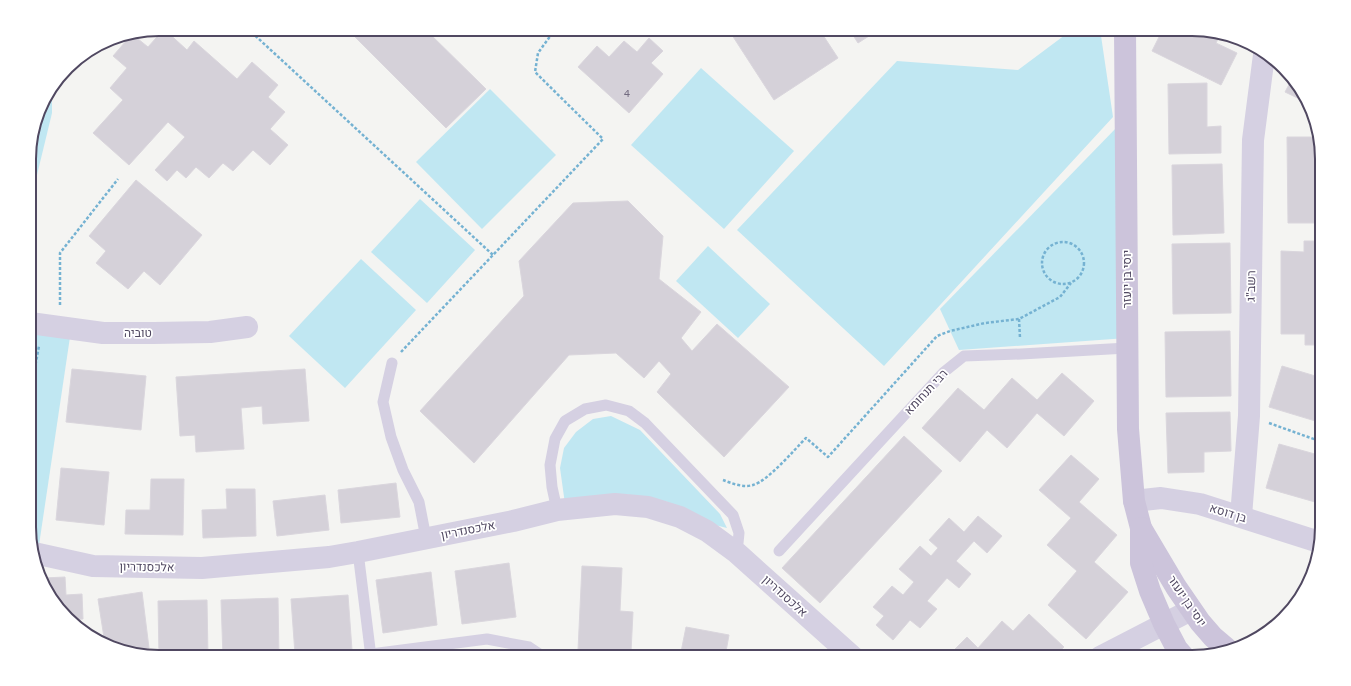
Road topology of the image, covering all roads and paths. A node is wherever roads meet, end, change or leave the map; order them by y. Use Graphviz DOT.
graph roads {
  1 [pos="256,36"];
  2 [pos="550,36"];
  3 [pos="1125,36"];
  4 [pos="1263,59"];
  5 [pos="118,179"];
  6 [pos="493,255"];
  7 [pos="1071,283"];
  8 [pos="44,325"];
  9 [pos="246,327"];
  10 [pos="1127,348"];
  11 [pos="392,363"];
  12 [pos="36,364"];
  13 [pos="1285,429"];
  14 [pos="1315,440"];
  15 [pos="722,480"];
  16 [pos="1134,501"];
  17 [pos="557,510"];
  18 [pos="1240,516"];
  19 [pos="1141,528"];
  20 [pos="426,538"];
  21 [pos="1311,540"];
  22 [pos="779,551"];
  23 [pos="358,552"];
  24 [pos="737,553"];
  25 [pos="39,554"];
  26 [pos="1191,610"];
  27 [pos="1164,624"];
  28 [pos="1223,646"];
  29 [pos="370,650"];
  30 [pos="407,650"];
  31 [pos="534,650"];
  32 [pos="845,650"];
  33 [pos="1114,650"];
  34 [pos="1178,650"];
  1 -- 6 [label="path"];
  2 -- 6 [label="path"];
  3 -- 10 [label="street, יוסי בן יועזר"];
  4 -- 18 [label="street, רשב\"ג"];
  5 -- 8 [label="path"];
  6 -- 11 [label="path"];
  7 -- 7 [label="path"];
  7 -- 15 [label="path"];
  8 -- 9 [label="street, טוביה"];
  8 -- 12 [label="path"];
  10 -- 16 [label="street, יוסי בן יועזר"];
  10 -- 22 [label="lane, רבי תנחומא"];
  11 -- 20 [label="lane"];
  13 -- 14 [label="path"];
  16 -- 18 [label="street, בן דוסא"];
  16 -- 19 [label="street, יוסי בן יועזר"];
  17 -- 20 [label="street, אלכסנדריון"];
  17 -- 24 [label="street, אלכסנדריון"];
  17 -- 24 [label="lane"];
  18 -- 21 [label="street, בן דוסא"];
  19 -- 26 [label="street, יוסי בן יועזר"];
  19 -- 27 [label="street, יוסי בן יועזר"];
  20 -- 23 [label="street, אלכסנדריון"];
  23 -- 25 [label="street, אלכסנדריון"];
  23 -- 29 [label="lane"];
  24 -- 32 [label="street, אלכסנדריון"];
  26 -- 27 [label="street"];
  26 -- 28 [label="street, יוסי בן יועזר"];
  27 -- 33 [label="street"];
  27 -- 34 [label="street, יוסי בן יועזר"];
  30 -- 31 [label="lane"];
}
